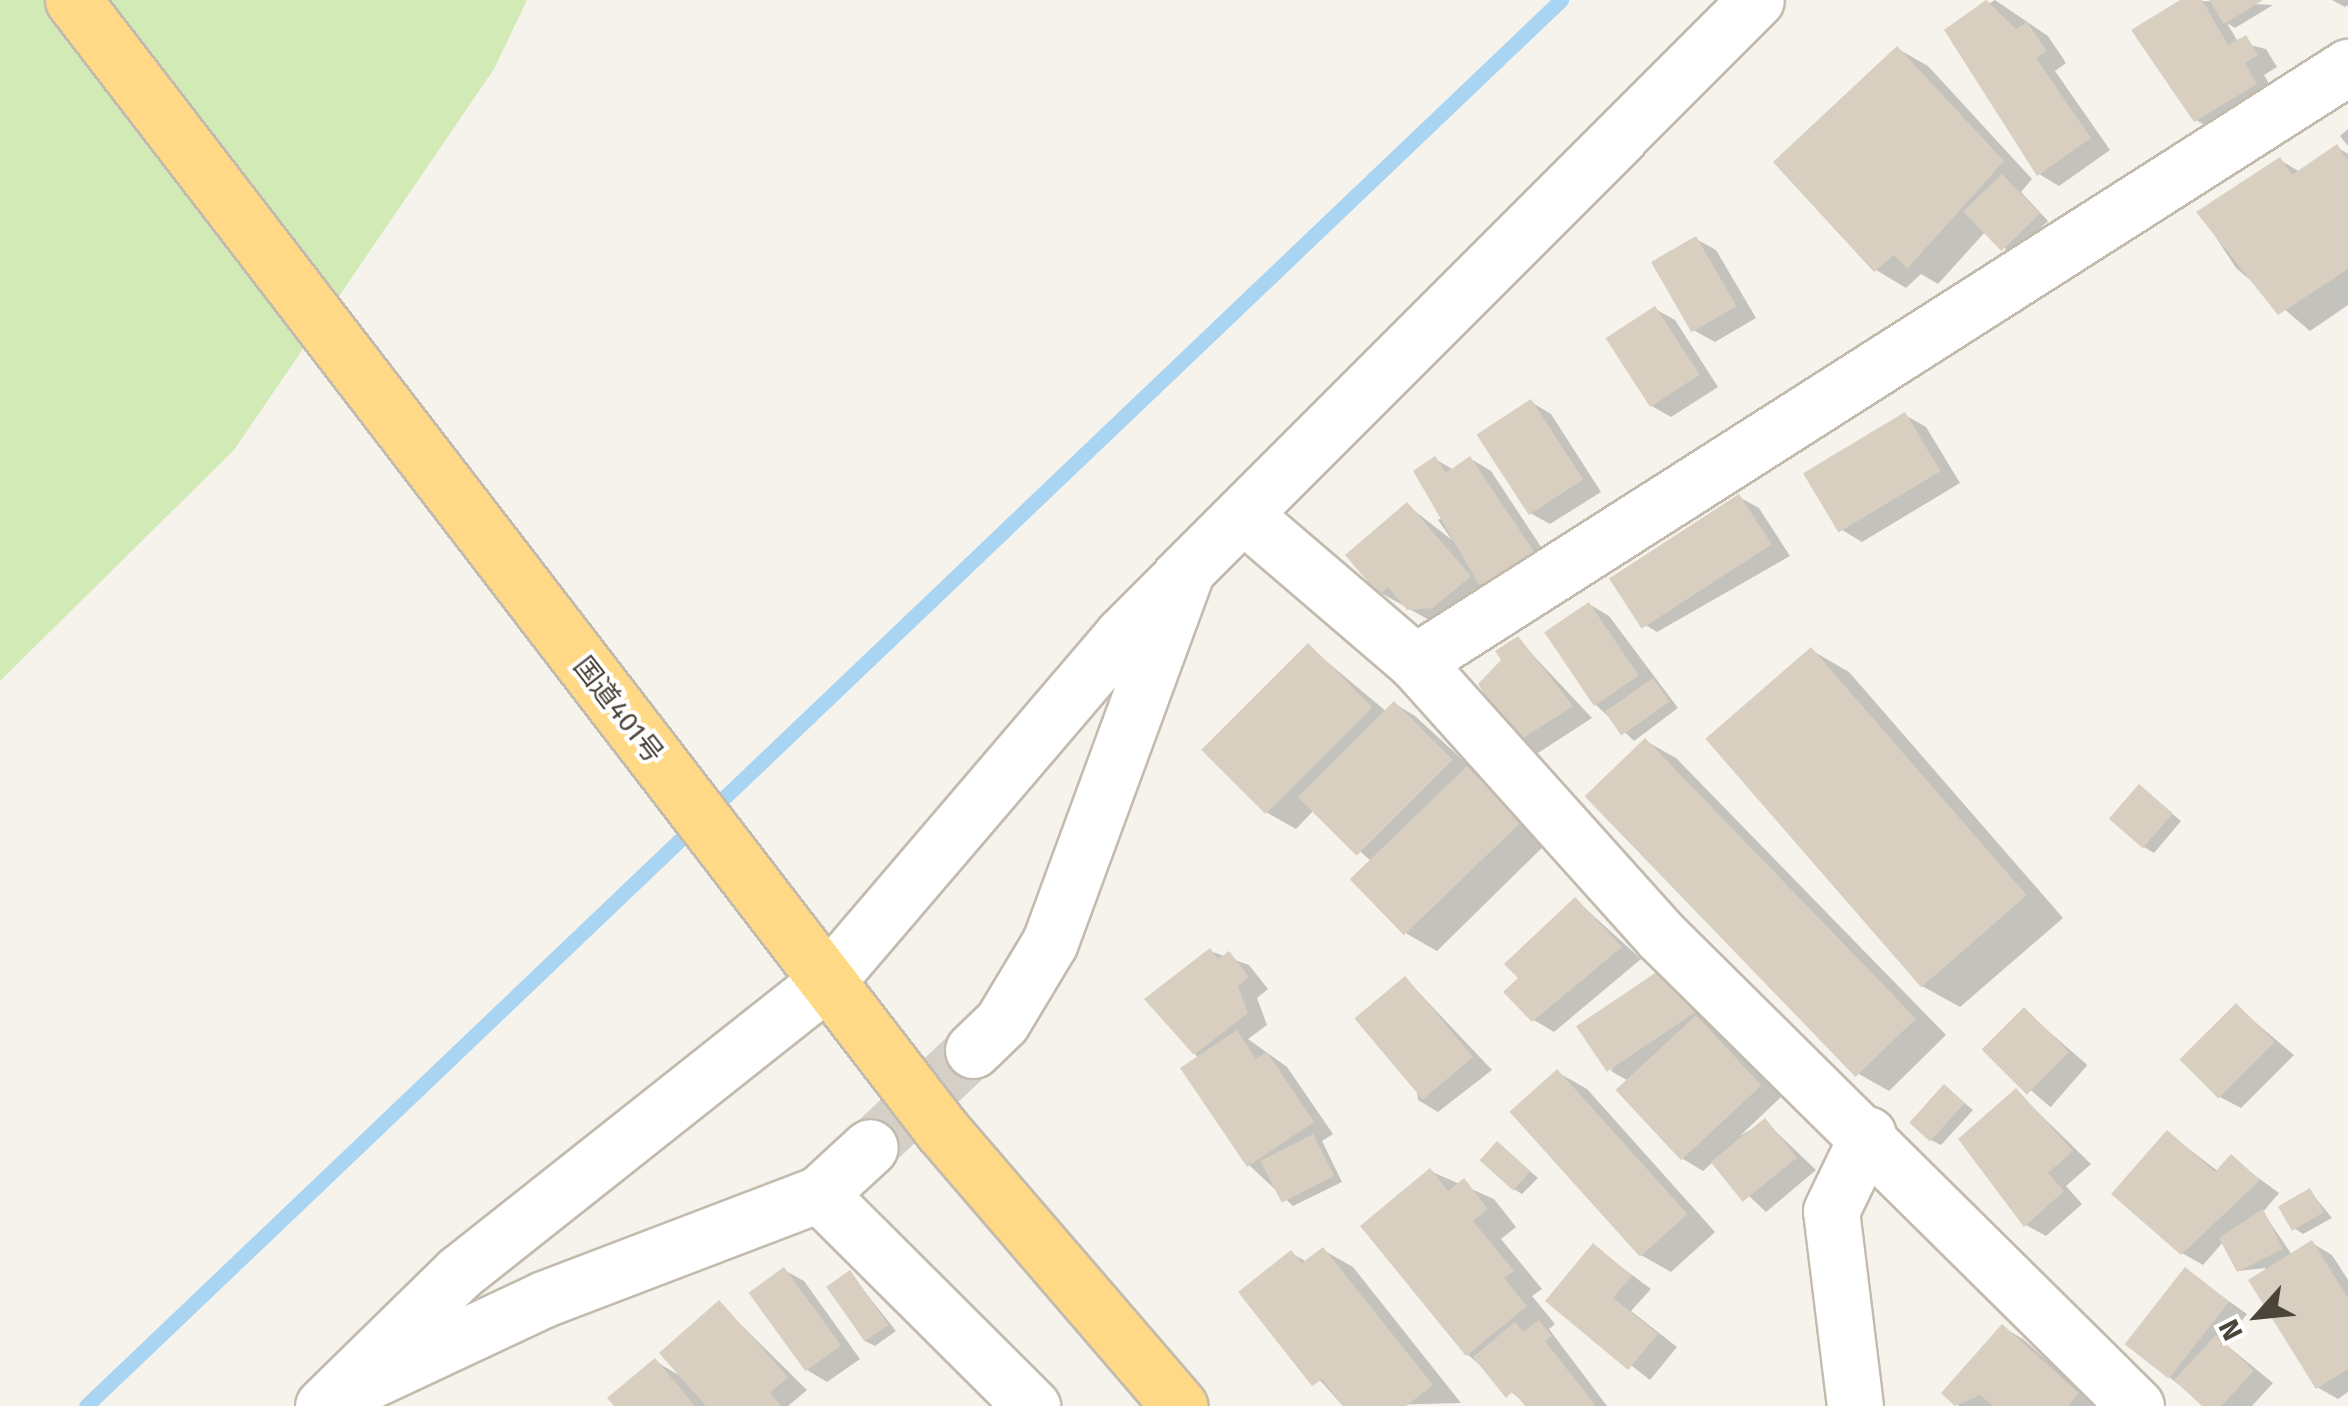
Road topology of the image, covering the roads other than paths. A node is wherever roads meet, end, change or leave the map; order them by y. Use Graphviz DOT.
graph roads {
  1 [pos="73,0"];
  2 [pos="1756,0"];
  3 [pos="2348,67"];
  4 [pos="1246,518"];
  5 [pos="1185,575"];
  6 [pos="1414,662"];
  7 [pos="827,981"];
  8 [pos="973,1050"];
  9 [pos="1868,1134"];
  10 [pos="870,1147"];
  11 [pos="819,1194"];
  12 [pos="327,1402"];
  13 [pos="1032,1406"];
  14 [pos="1178,1406"];
  15 [pos="1854,1406"];
  16 [pos="2136,1406"];
  1 -- 7 [label="highway, 国道401号"];
  2 -- 4 [label="street"];
  3 -- 6 [label="street"];
  4 -- 5 [label="street"];
  4 -- 6 [label="street"];
  5 -- 7 [label="street"];
  5 -- 8 [label="street"];
  6 -- 9 [label="street"];
  7 -- 12 [label="street"];
  7 -- 14 [label="highway, 国道401号"];
  9 -- 15 [label="street"];
  9 -- 16 [label="street"];
  10 -- 11 [label="street"];
  11 -- 12 [label="street"];
  11 -- 13 [label="street"];
}
